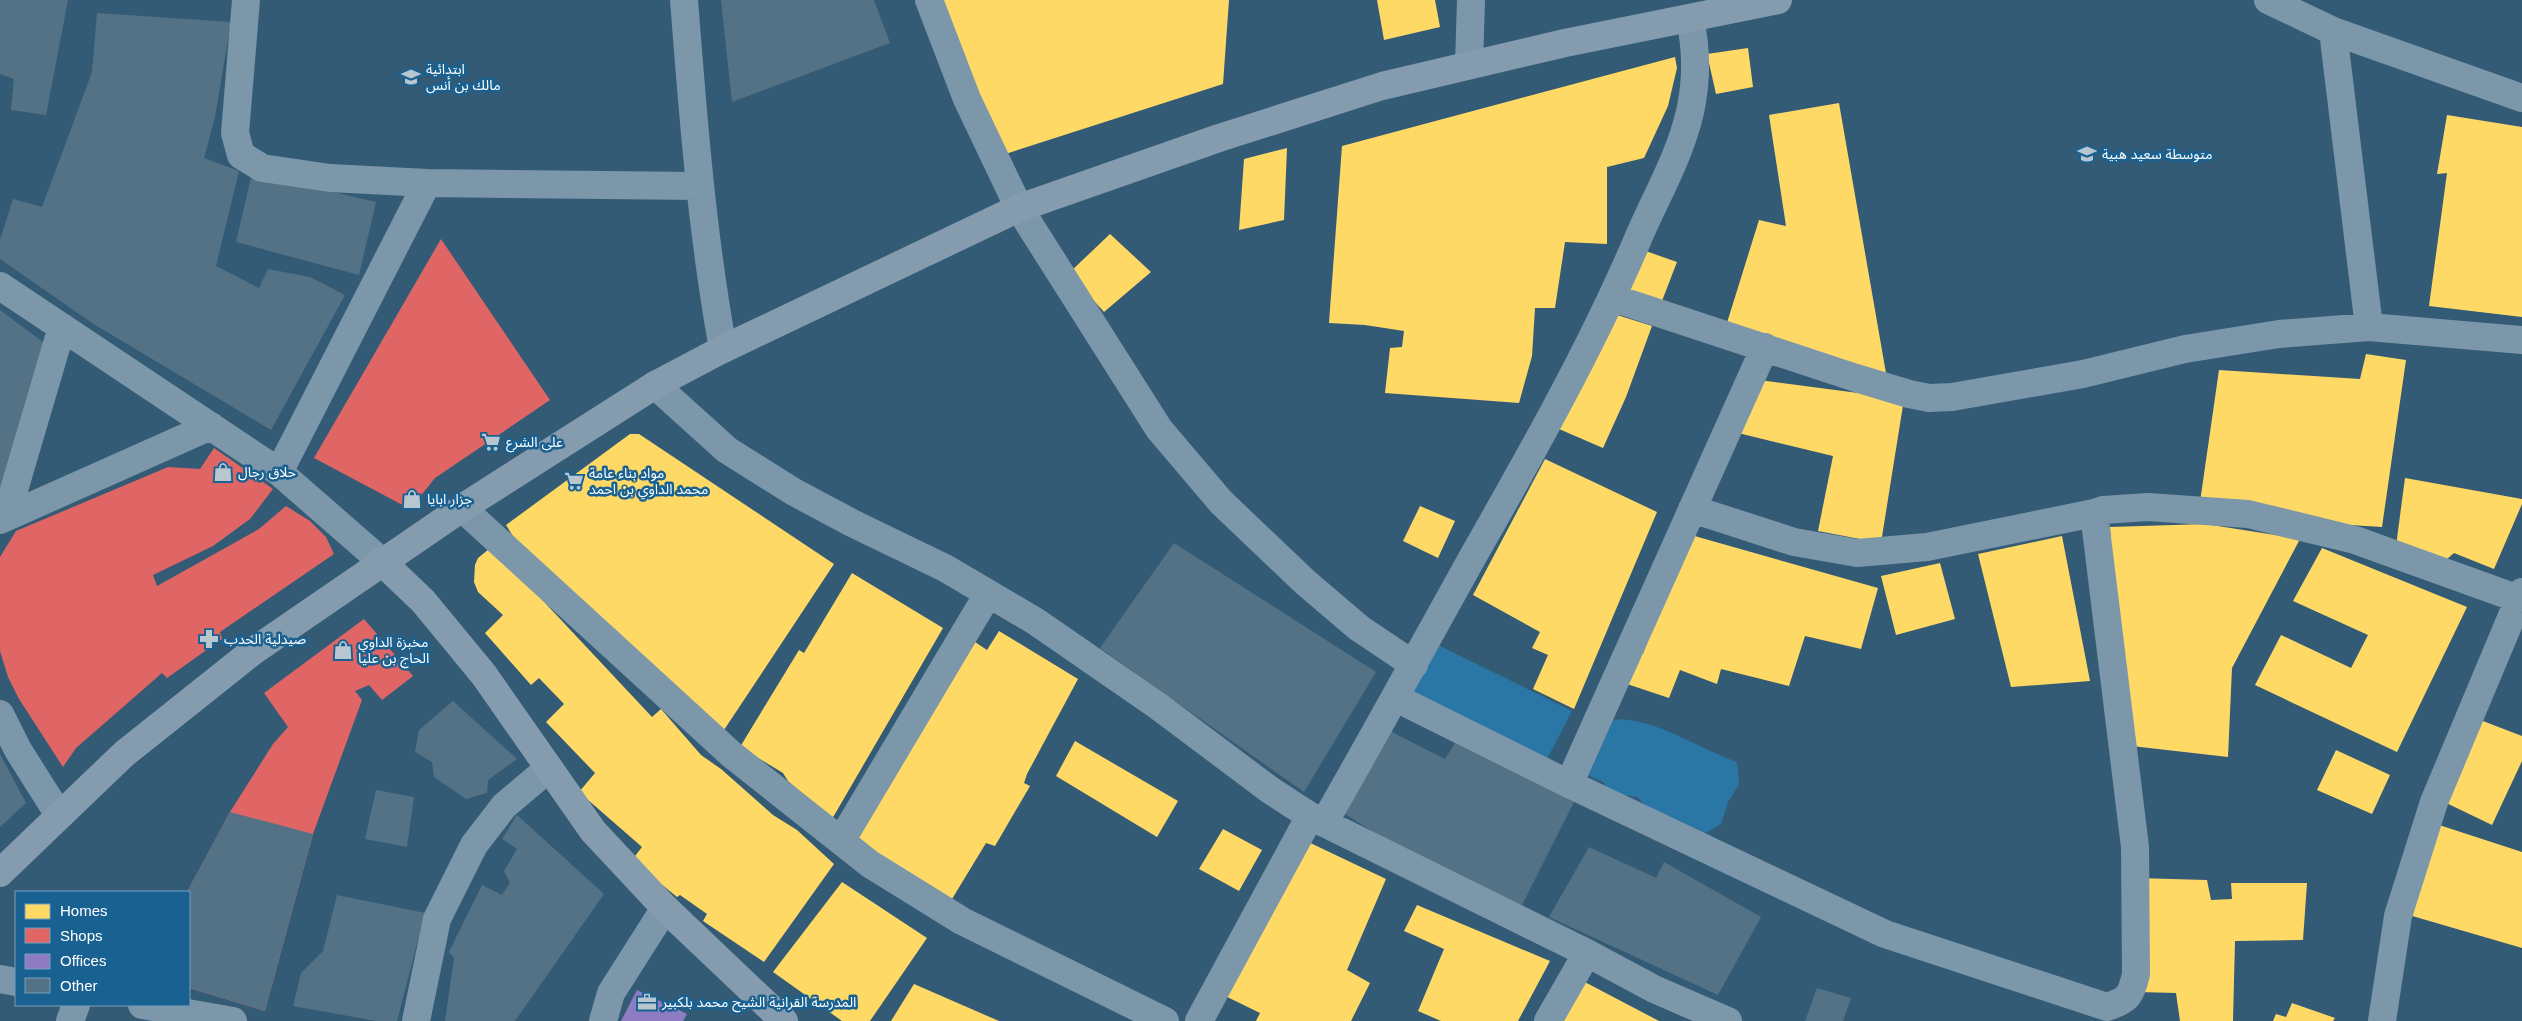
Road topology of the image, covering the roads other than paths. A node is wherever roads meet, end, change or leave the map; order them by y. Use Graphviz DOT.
graph roads {
  1 [pos="684,0"];
  2 [pos="930,0"];
  3 [pos="1471,0"];
  4 [pos="1778,0"];
  5 [pos="2268,0"];
  6 [pos="241,1"];
  7 [pos="1690,19"];
  8 [pos="2333,31"];
  9 [pos="1469,65"];
  10 [pos="2522,98"];
  11 [pos="427,183"];
  12 [pos="699,186"];
  13 [pos="1019,208"];
  14 [pos="0,286"];
  15 [pos="1613,298"];
  16 [pos="62,326"];
  17 [pos="2369,327"];
  18 [pos="2522,340"];
  19 [pos="1765,347"];
  20 [pos="723,348"];
  21 [pos="656,385"];
  22 [pos="212,426"];
  23 [pos="279,472"];
  24 [pos="462,508"];
  25 [pos="1692,509"];
  26 [pos="2094,513"];
  27 [pos="3,519"];
  28 [pos="381,561"];
  29 [pos="988,594"];
  30 [pos="2520,595"];
  31 [pos="1414,666"];
  32 [pos="1396,698"];
  33 [pos="0,714"];
  34 [pos="549,768"];
  35 [pos="1569,784"];
  36 [pos="59,815"];
  37 [pos="1317,819"];
  38 [pos="841,841"];
  39 [pos="0,873"];
  40 [pos="665,908"];
  41 [pos="1587,953"];
  42 [pos="0,979"];
  43 [pos="15,982"];
  44 [pos="76,1006"];
  45 [pos="148,1006"];
  46 [pos="70,1021"];
  47 [pos="233,1021"];
  48 [pos="416,1021"];
  49 [pos="603,1021"];
  50 [pos="784,1021"];
  51 [pos="1165,1021"];
  52 [pos="1199,1021"];
  53 [pos="1548,1021"];
  54 [pos="1728,1021"];
  55 [pos="2382,1021"];
  1 -- 12 [label="street"];
  2 -- 13 [label="street"];
  3 -- 9 [label="street"];
  4 -- 7 [label="street"];
  5 -- 8 [label="street"];
  6 -- 11 [label="street"];
  7 -- 9 [label="street"];
  7 -- 15 [label="street"];
  8 -- 10 [label="street"];
  8 -- 17 [label="street"];
  9 -- 13 [label="street"];
  11 -- 12 [label="street"];
  11 -- 23 [label="street"];
  12 -- 20 [label="street"];
  13 -- 20 [label="street"];
  13 -- 31 [label="street"];
  14 -- 16 [label="street"];
  15 -- 19 [label="street"];
  15 -- 31 [label="street"];
  16 -- 22 [label="street"];
  16 -- 27 [label="street"];
  17 -- 18 [label="street"];
  17 -- 19 [label="street"];
  19 -- 25 [label="street"];
  20 -- 21 [label="street"];
  21 -- 24 [label="street"];
  21 -- 29 [label="street"];
  22 -- 23 [label="street"];
  22 -- 27 [label="street"];
  23 -- 28 [label="street"];
  24 -- 28 [label="street"];
  24 -- 38 [label="street"];
  25 -- 26 [label="street"];
  25 -- 35 [label="street"];
  26 -- 30 [label="street"];
  26 -- 35 [label="street"];
  28 -- 34 [label="street"];
  28 -- 36 [label="street"];
  29 -- 37 [label="street"];
  29 -- 38 [label="street"];
  30 -- 55 [label="street"];
  31 -- 32 [label="street"];
  32 -- 35 [label="street"];
  32 -- 37 [label="street"];
  33 -- 36 [label="street"];
  34 -- 40 [label="street"];
  34 -- 48 [label="street"];
  36 -- 39 [label="street"];
  37 -- 41 [label="street"];
  37 -- 52 [label="street"];
  38 -- 51 [label="street"];
  40 -- 49 [label="street"];
  40 -- 50 [label="street"];
  41 -- 53 [label="street"];
  41 -- 54 [label="street"];
  42 -- 43 [label="street"];
  44 -- 46 [label="street"];
  45 -- 47 [label="street"];
}
